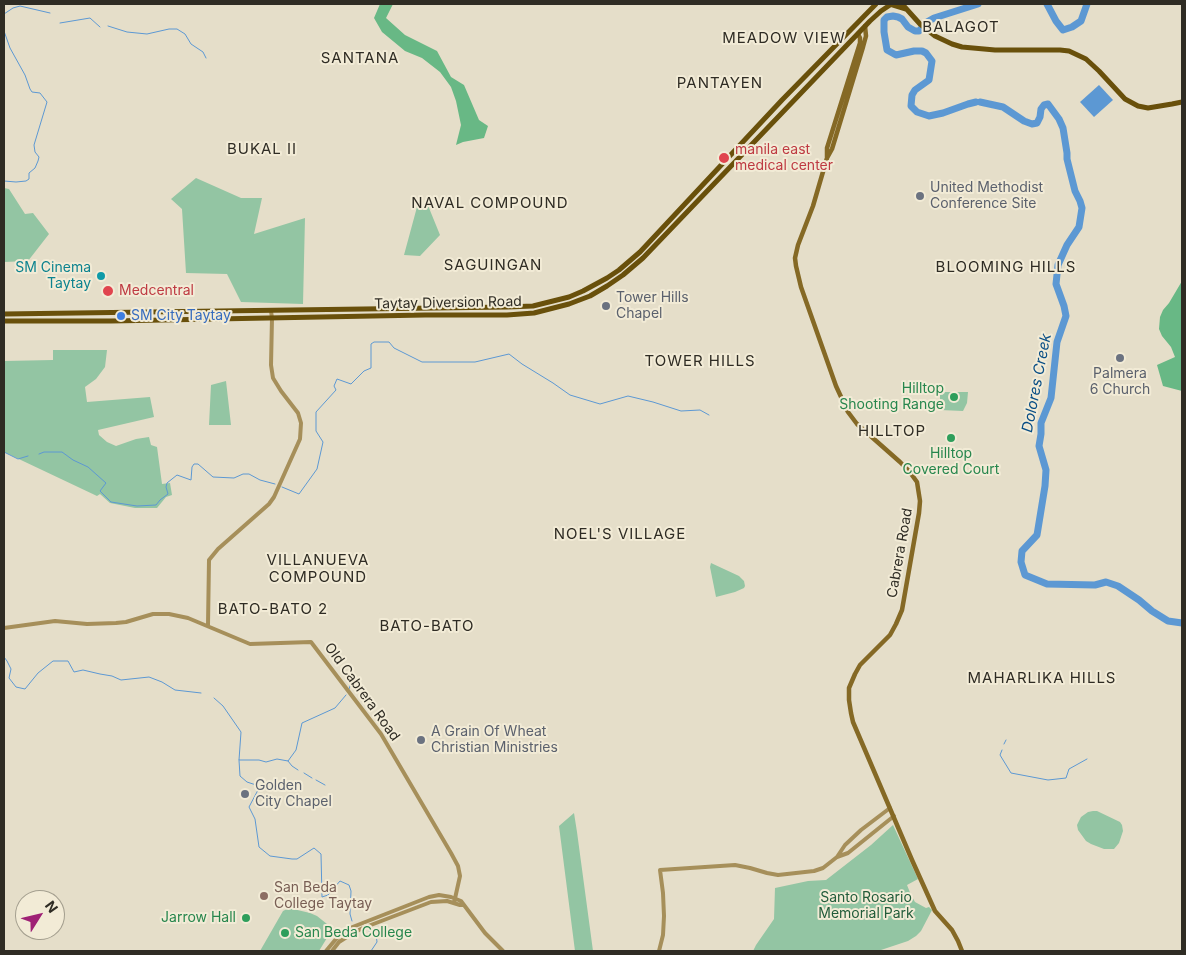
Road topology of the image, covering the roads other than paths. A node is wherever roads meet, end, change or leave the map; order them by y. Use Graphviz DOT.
graph roads {
  1 [pos="891,4"];
  2 [pos="902,4"];
  3 [pos="874,5"];
  4 [pos="906,10"];
  5 [pos="881,11"];
  6 [pos="865,26"];
  7 [pos="858,34"];
  8 [pos="1182,102"];
  9 [pos="746,139"];
  10 [pos="752,145"];
  11 [pos="827,158"];
  12 [pos="697,190"];
  13 [pos="703,196"];
  14 [pos="587,289"];
  15 [pos="590,296"];
  16 [pos="271,311"];
  17 [pos="4,314"];
  18 [pos="272,318"];
  19 [pos="4,321"];
  20 [pos="208,625"];
  21 [pos="4,628"];
  22 [pos="890,808"];
  23 [pos="894,816"];
  24 [pos="872,822"];
  25 [pos="877,829"];
  26 [pos="837,857"];
  27 [pos="455,901"];
  28 [pos="326,951"];
  29 [pos="332,951"];
  30 [pos="503,951"];
  31 [pos="659,951"];
  32 [pos="962,951"];
  1 -- 4 [label="main road"];
  1 -- 5 [label="main road, Taytay Diversion Road"];
  2 -- 4 [label="main road"];
  3 -- 5 [label="main road"];
  3 -- 9 [label="main road, Taytay Diversion Road"];
  4 -- 8 [label="main road"];
  5 -- 6 [label="main road, Taytay Diversion Road"];
  6 -- 7 [label="main road, Taytay Diversion Road"];
  6 -- 11 [label="main road, Cabrera Road"];
  7 -- 10 [label="main road, Taytay Diversion Road"];
  7 -- 11 [label="main road, Cabrera Road"];
  9 -- 10 [label="main road"];
  9 -- 12 [label="main road, Taytay Diversion Road"];
  10 -- 13 [label="main road, Taytay Diversion Road"];
  11 -- 22 [label="main road, Cabrera Road"];
  12 -- 13 [label="main road"];
  12 -- 14 [label="main road, Taytay Diversion Road"];
  13 -- 15 [label="main road, Taytay Diversion Road"];
  14 -- 15 [label="main road"];
  14 -- 16 [label="main road, Taytay Diversion Road"];
  15 -- 18 [label="main road, Taytay Diversion Road"];
  16 -- 17 [label="main road, Taytay Diversion Road"];
  16 -- 18 [label="street"];
  18 -- 19 [label="main road, Taytay Diversion Road"];
  18 -- 20 [label="street"];
  20 -- 21 [label="street, Old Cabrera Road"];
  20 -- 27 [label="street, Old Cabrera Road"];
  22 -- 23 [label="main road, Cabrera Road"];
  22 -- 24 [label="street"];
  23 -- 25 [label="street"];
  23 -- 32 [label="main road, Cabrera Road"];
  24 -- 25 [label="street"];
  24 -- 26 [label="street"];
  25 -- 26 [label="street"];
  26 -- 31 [label="street"];
  27 -- 28 [label="street"];
  27 -- 29 [label="street"];
  27 -- 30 [label="street"];
}
